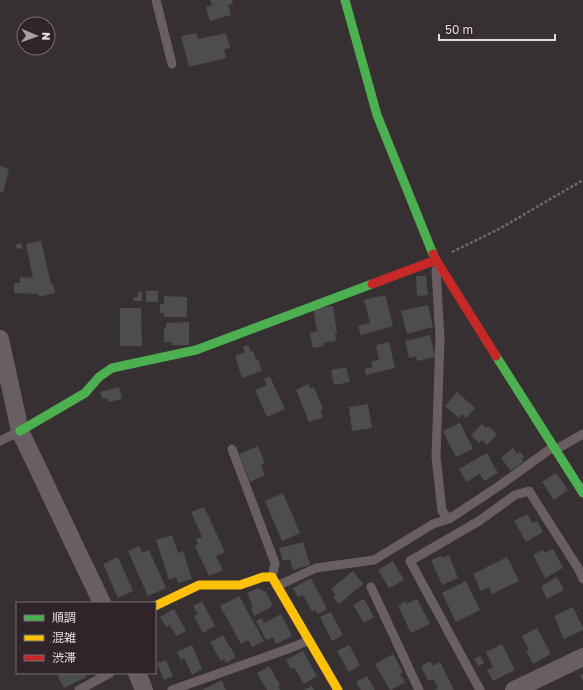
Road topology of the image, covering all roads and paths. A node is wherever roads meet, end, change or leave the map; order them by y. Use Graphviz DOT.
graph roads {
  1 [pos="156,0"];
  2 [pos="345,0"];
  3 [pos="172,64"];
  4 [pos="583,180"];
  5 [pos="436,260"];
  6 [pos="0,339"];
  7 [pos="20,431"];
  8 [pos="583,434"];
  9 [pos="0,440"];
  10 [pos="232,449"];
  11 [pos="554,449"];
  12 [pos="583,493"];
  13 [pos="449,519"];
  14 [pos="272,577"];
  15 [pos="583,579"];
  16 [pos="277,586"];
  17 [pos="370,587"];
  18 [pos="102,602"];
  19 [pos="156,606"];
  20 [pos="309,640"];
  21 [pos="583,657"];
  22 [pos="108,674"];
  23 [pos="137,674"];
  24 [pos="520,689"];
  25 [pos="79,690"];
  26 [pos="144,690"];
  27 [pos="172,690"];
  28 [pos="338,690"];
  29 [pos="419,690"];
  30 [pos="480,690"];
  1 -- 3 [label="lane"];
  2 -- 5 [label="street"];
  4 -- 5 [label="path"];
  5 -- 7 [label="street"];
  5 -- 11 [label="street"];
  5 -- 13 [label="lane"];
  6 -- 7 [label="street"];
  7 -- 9 [label="lane"];
  7 -- 18 [label="street"];
  8 -- 11 [label="lane"];
  10 -- 14 [label="lane"];
  11 -- 12 [label="street"];
  11 -- 13 [label="lane"];
  13 -- 16 [label="lane"];
  14 -- 16 [label="street"];
  14 -- 19 [label="street"];
  15 -- 30 [label="lane"];
  16 -- 20 [label="street"];
  17 -- 29 [label="lane"];
  20 -- 27 [label="lane"];
  20 -- 28 [label="street"];
  21 -- 24 [label="street"];
  22 -- 25 [label="lane"];
  23 -- 26 [label="street"];
}
